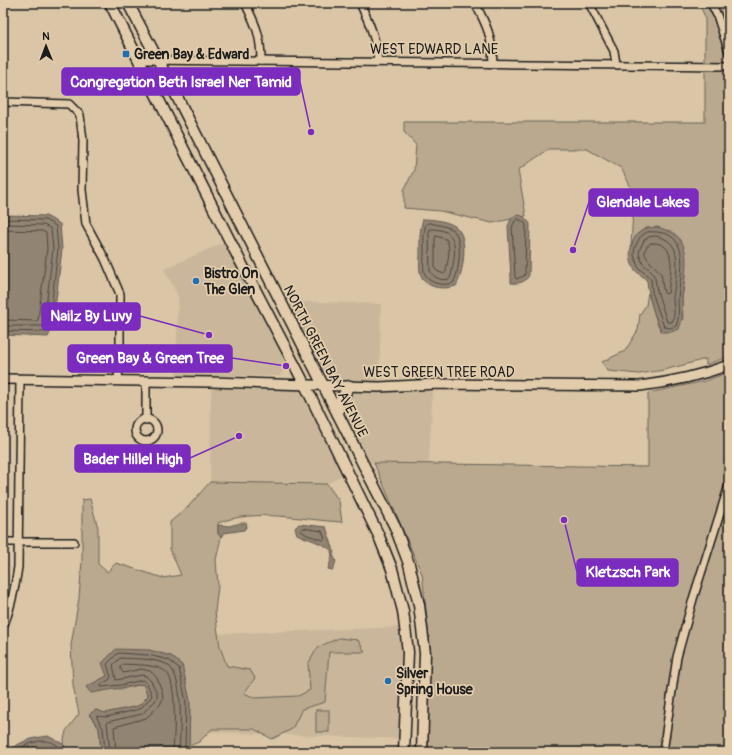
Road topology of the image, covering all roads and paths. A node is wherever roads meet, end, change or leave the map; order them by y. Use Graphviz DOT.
graph roads {
  1 [pos="110,3"];
  2 [pos="128,3"];
  3 [pos="245,3"];
  4 [pos="360,3"];
  5 [pos="475,3"];
  6 [pos="590,3"];
  7 [pos="711,3"];
  8 [pos="729,52"];
  9 [pos="140,60"];
  10 [pos="158,60"];
  11 [pos="261,61"];
  12 [pos="378,62"];
  13 [pos="493,63"];
  14 [pos="616,64"];
  15 [pos="729,66"];
  16 [pos="3,102"];
  17 [pos="729,364"];
  18 [pos="3,379"];
  19 [pos="20,380"];
  20 [pos="118,381"];
  21 [pos="146,382"];
  22 [pos="305,385"];
  23 [pos="323,385"];
  24 [pos="350,386"];
  25 [pos="338,414"];
  26 [pos="146,420"];
  27 [pos="729,485"];
  28 [pos="3,542"];
  29 [pos="19,542"];
  30 [pos="74,542"];
  31 [pos="3,627"];
  32 [pos="404,752"];
  33 [pos="422,752"];
  34 [pos="663,752"];
  1 -- 9 [label="main road"];
  2 -- 10 [label="main road, NORTH GREEN BAY AVENUE"];
  3 -- 11 [label="street"];
  4 -- 12 [label="street"];
  5 -- 13 [label="street"];
  6 -- 14 [label="street"];
  7 -- 8 [label="street"];
  9 -- 10 [label="street, WEST EDWARD LANE"];
  9 -- 22 [label="main road"];
  10 -- 11 [label="street, WEST EDWARD LANE"];
  10 -- 23 [label="main road, NORTH GREEN BAY AVENUE"];
  11 -- 12 [label="street, WEST EDWARD LANE"];
  12 -- 13 [label="street, WEST EDWARD LANE"];
  13 -- 14 [label="street, WEST EDWARD LANE"];
  14 -- 15 [label="street, WEST EDWARD LANE"];
  16 -- 20 [label="street"];
  17 -- 24 [label="street, WEST GREEN TREE ROAD"];
  18 -- 19 [label="street, WEST GREEN TREE ROAD"];
  19 -- 20 [label="street, WEST GREEN TREE ROAD"];
  19 -- 29 [label="street"];
  20 -- 21 [label="street, WEST GREEN TREE ROAD"];
  21 -- 22 [label="street, WEST GREEN TREE ROAD"];
  21 -- 26 [label="street"];
  22 -- 23 [label="street, WEST GREEN TREE ROAD"];
  22 -- 32 [label="main road"];
  23 -- 24 [label="street, WEST GREEN TREE ROAD"];
  23 -- 25 [label="main road, NORTH GREEN BAY AVENUE"];
  24 -- 25 [label="main road"];
  25 -- 33 [label="main road, NORTH GREEN BAY AVENUE"];
  27 -- 34 [label="street"];
  28 -- 29 [label="street"];
  29 -- 30 [label="street"];
  29 -- 31 [label="street"];
}
